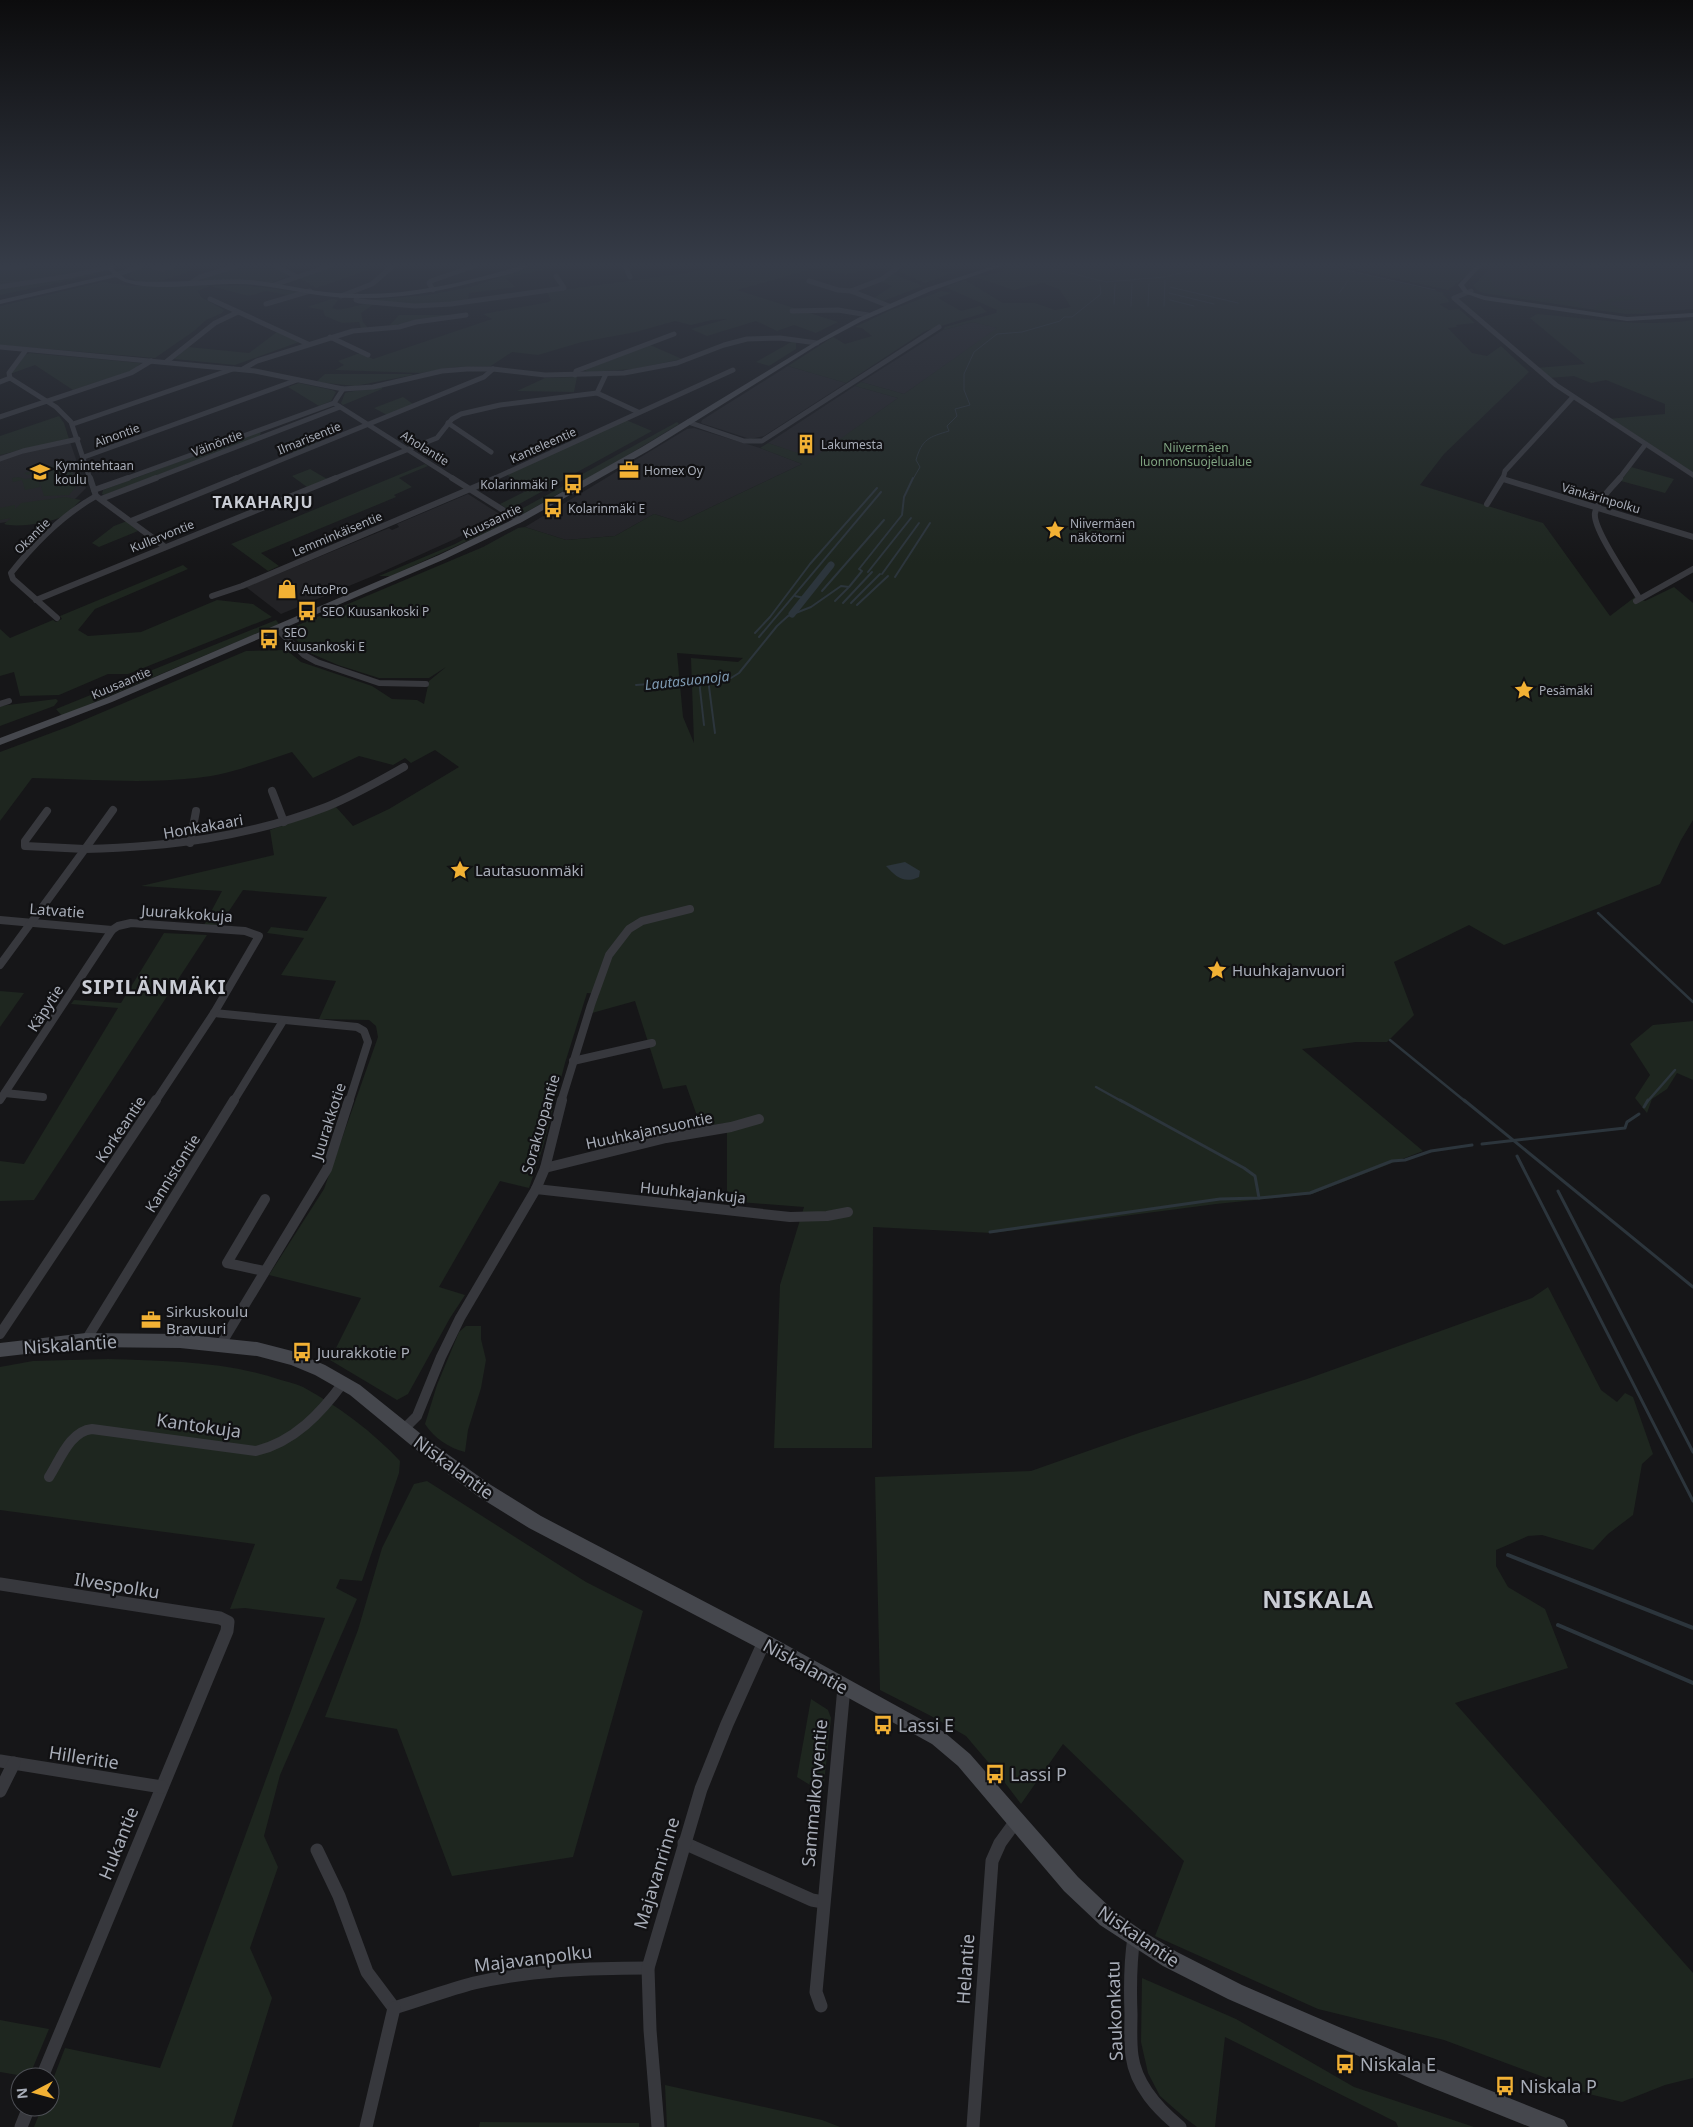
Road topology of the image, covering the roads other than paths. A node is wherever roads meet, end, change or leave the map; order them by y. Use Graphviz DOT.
graph roads {
  1 [pos="13,365"];
  2 [pos="144,365"];
  3 [pos="198,365"];
  4 [pos="251,365"];
  5 [pos="587,365"];
  6 [pos="669,365"];
  7 [pos="781,365"];
  8 [pos="880,365"];
  9 [pos="1531,365"];
  10 [pos="234,369"];
  11 [pos="492,369"];
  12 [pos="242,370"];
  13 [pos="733,370"];
  14 [pos="606,374"];
  15 [pos="575,375"];
  16 [pos="10,378"];
  17 [pos="297,380"];
  18 [pos="0,382"];
  19 [pos="343,389"];
  20 [pos="597,393"];
  21 [pos="1573,397"];
  22 [pos="47,401"];
  23 [pos="334,403"];
  24 [pos="340,407"];
  25 [pos="638,412"];
  26 [pos="0,417"];
  27 [pos="688,422"];
  28 [pos="448,423"];
  29 [pos="72,424"];
  30 [pos="368,425"];
  31 [pos="258,430"];
  32 [pos="267,434"];
  33 [pos="78,439"];
  34 [pos="1645,445"];
  35 [pos="408,449"];
  36 [pos="491,452"];
  37 [pos="84,457"];
  38 [pos="0,459"];
  39 [pos="1693,475"];
  40 [pos="1503,479"];
  41 [pos="470,489"];
  42 [pos="97,495"];
  43 [pos="1487,504"];
  44 [pos="1597,508"];
  45 [pos="519,520"];
  46 [pos="132,521"];
  47 [pos="1693,537"];
  48 [pos="165,547"];
  49 [pos="1693,569"];
  50 [pos="212,596"];
  51 [pos="36,600"];
  52 [pos="56,618"];
  53 [pos="278,629"];
  54 [pos="426,684"];
  55 [pos="9,701"];
  56 [pos="0,704"];
  57 [pos="0,742"];
  58 [pos="404,767"];
  59 [pos="272,791"];
  60 [pos="113,810"];
  61 [pos="47,811"];
  62 [pos="196,811"];
  63 [pos="284,822"];
  64 [pos="190,844"];
  65 [pos="85,849"];
  66 [pos="690,909"];
  67 [pos="0,920"];
  68 [pos="31,922"];
  69 [pos="112,930"];
  70 [pos="259,936"];
  71 [pos="0,965"];
  72 [pos="214,1013"];
  73 [pos="283,1021"];
  74 [pos="652,1043"];
  75 [pos="573,1062"];
  76 [pos="2,1097"];
  77 [pos="43,1097"];
  78 [pos="759,1119"];
  79 [pos="545,1168"];
  80 [pos="536,1189"];
  81 [pos="265,1199"];
  82 [pos="848,1212"];
  83 [pos="264,1271"];
  84 [pos="0,1334"];
  85 [pos="86,1340"];
  86 [pos="221,1344"];
  87 [pos="0,1350"];
  88 [pos="343,1383"];
  89 [pos="404,1429"];
  90 [pos="49,1477"];
  91 [pos="0,1584"];
  92 [pos="228,1622"];
  93 [pos="764,1642"];
  94 [pos="844,1687"];
  95 [pos="0,1761"];
  96 [pos="14,1763"];
  97 [pos="162,1787"];
  98 [pos="0,1791"];
  99 [pos="1016,1820"];
  100 [pos="684,1843"];
  101 [pos="317,1850"];
  102 [pos="823,1902"];
  103 [pos="1134,1937"];
  104 [pos="648,1968"];
  105 [pos="821,2006"];
  106 [pos="394,2008"];
  107 [pos="46,2067"];
  108 [pos="366,2127"];
  109 [pos="658,2127"];
  110 [pos="973,2127"];
  111 [pos="1180,2127"];
  112 [pos="1557,2127"];
  1 -- 16 [label="street"];
  2 -- 22 [label="street"];
  3 -- 10 [label="street"];
  4 -- 12 [label="street"];
  5 -- 15 [label="street"];
  6 -- 14 [label="street"];
  7 -- 27 [label="street, Kuusaantie"];
  8 -- 27 [label="street"];
  9 -- 21 [label="street"];
  10 -- 12 [label="street"];
  10 -- 29 [label="street"];
  11 -- 15 [label="street"];
  11 -- 19 [label="street"];
  11 -- 30 [label="street, Ilmarisentie"];
  12 -- 17 [label="street"];
  13 -- 25 [label="street, Kanteleentie"];
  14 -- 15 [label="street"];
  14 -- 20 [label="street"];
  16 -- 18 [label="street"];
  16 -- 22 [label="street"];
  17 -- 19 [label="street"];
  17 -- 37 [label="street, Ainontie"];
  19 -- 23 [label="street"];
  20 -- 25 [label="street"];
  20 -- 28 [label="street, Kullervontie"];
  21 -- 34 [label="street"];
  21 -- 40 [label="street"];
  22 -- 26 [label="street"];
  22 -- 29 [label="street"];
  23 -- 24 [label="street, Aholantie"];
  23 -- 31 [label="street, Väinöntie"];
  24 -- 30 [label="street, Aholantie"];
  24 -- 32 [label="street, Väinöntie"];
  25 -- 41 [label="street, Kanteleentie"];
  27 -- 45 [label="street, Kuusaantie"];
  28 -- 35 [label="street, Kullervontie"];
  28 -- 36 [label="street"];
  29 -- 33 [label="street"];
  30 -- 35 [label="street, Aholantie"];
  30 -- 46 [label="street, Ilmarisentie"];
  31 -- 32 [label="street"];
  31 -- 42 [label="street, Väinöntie"];
  32 -- 42 [label="street, Väinöntie"];
  33 -- 37 [label="street"];
  33 -- 38 [label="street"];
  34 -- 39 [label="street"];
  34 -- 44 [label="street"];
  35 -- 41 [label="street, Aholantie"];
  35 -- 48 [label="street, Kullervontie"];
  37 -- 42 [label="street"];
  40 -- 43 [label="street"];
  40 -- 44 [label="street, Vänkärinpolku"];
  41 -- 45 [label="street, Aholantie"];
  41 -- 50 [label="street, Lemminkäisentie"];
  42 -- 46 [label="street"];
  42 -- 51 [label="street, Okantie"];
  44 -- 47 [label="street, Vänkärinpolku"];
  44 -- 49 [label="street"];
  45 -- 53 [label="street, Kuusaantie"];
  46 -- 48 [label="street"];
  48 -- 51 [label="street, Kullervontie"];
  51 -- 52 [label="street, Okantie"];
  53 -- 54 [label="street"];
  53 -- 57 [label="street, Kuusaantie"];
  55 -- 56 [label="street"];
  58 -- 63 [label="street, Honkakaari"];
  59 -- 63 [label="street"];
  60 -- 65 [label="street"];
  61 -- 65 [label="street, Honkakaari"];
  62 -- 64 [label="street"];
  63 -- 64 [label="street, Honkakaari"];
  64 -- 65 [label="street, Honkakaari"];
  65 -- 68 [label="street"];
  66 -- 75 [label="street, Sorakuopantie"];
  67 -- 68 [label="street, Latvatie"];
  68 -- 69 [label="street, Latvatie"];
  68 -- 71 [label="street"];
  69 -- 70 [label="street, Juurakkokuja"];
  69 -- 76 [label="street, Käpytie"];
  70 -- 72 [label="street, Korkeantie"];
  72 -- 73 [label="street, Juurakkotie"];
  72 -- 84 [label="street, Korkeantie"];
  73 -- 83 [label="street, Juurakkotie"];
  73 -- 85 [label="street, Kannistontie"];
  74 -- 75 [label="street"];
  75 -- 79 [label="street, Sorakuopantie"];
  76 -- 77 [label="street"];
  78 -- 79 [label="street, Huuhkajansuontie"];
  79 -- 80 [label="street, Sorakuopantie"];
  80 -- 82 [label="street, Huuhkajankuja"];
  80 -- 89 [label="street, Sorakuopantie"];
  81 -- 83 [label="street"];
  83 -- 86 [label="street, Juurakkotie"];
  85 -- 86 [label="street, Niskalantie"];
  85 -- 87 [label="street, Niskalantie"];
  86 -- 88 [label="street, Niskalantie"];
  88 -- 89 [label="street, Niskalantie"];
  88 -- 90 [label="street, Kantokuja"];
  89 -- 93 [label="street, Niskalantie"];
  91 -- 92 [label="street, Ilvespolku"];
  92 -- 97 [label="street, Hukantie"];
  93 -- 94 [label="street, Niskalantie"];
  93 -- 100 [label="street, Majavanrinne"];
  94 -- 99 [label="street, Niskalantie"];
  94 -- 102 [label="street, Sammalkorventie"];
  95 -- 96 [label="street, Hilleritie"];
  96 -- 97 [label="street, Hilleritie"];
  96 -- 98 [label="street"];
  97 -- 107 [label="street, Hukantie"];
  99 -- 103 [label="street, Niskalantie"];
  99 -- 110 [label="street, Helantie"];
  100 -- 102 [label="street"];
  100 -- 104 [label="street, Majavanrinne"];
  101 -- 106 [label="street"];
  102 -- 105 [label="street, Sammalkorventie"];
  103 -- 111 [label="street, Saukonkatu"];
  103 -- 112 [label="street, Niskalantie"];
  104 -- 106 [label="street, Majavanpolku"];
  104 -- 109 [label="street, Majavanrinne"];
  106 -- 108 [label="street"];
}
